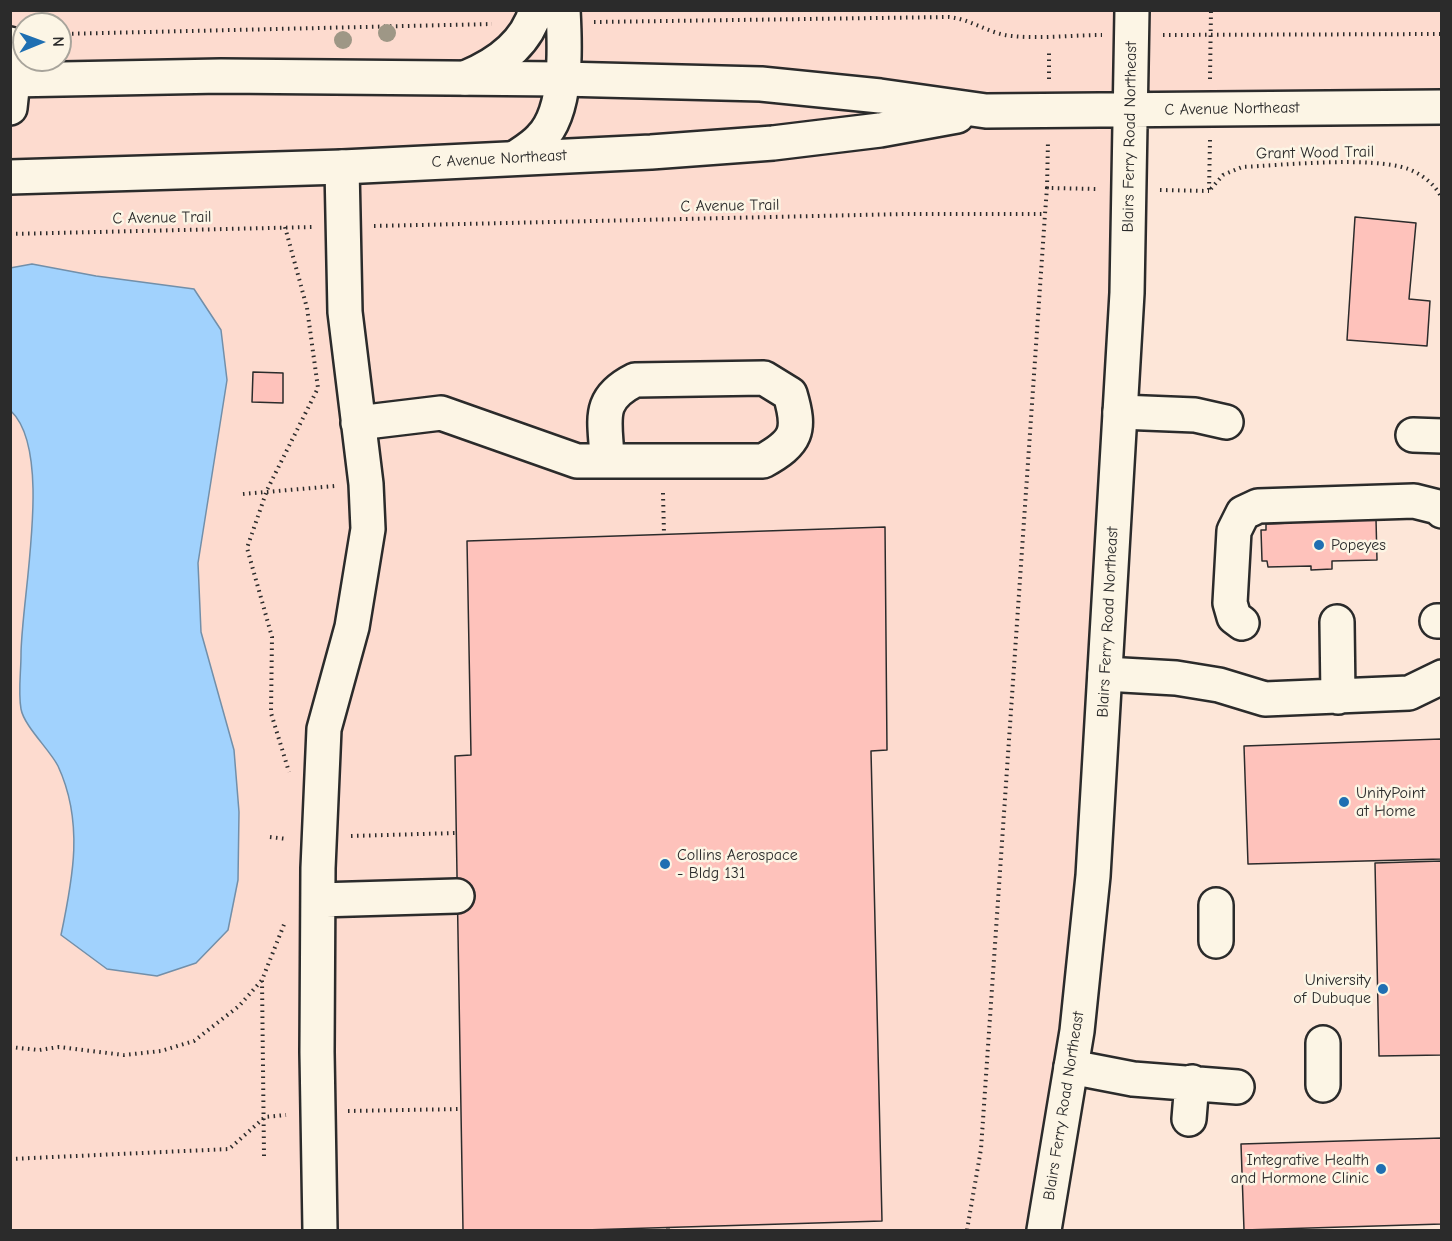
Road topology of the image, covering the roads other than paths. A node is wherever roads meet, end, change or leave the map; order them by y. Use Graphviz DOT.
graph roads {
  1 [pos="536,10"];
  2 [pos="1132,10"];
  3 [pos="574,17"];
  4 [pos="10,44"];
  5 [pos="465,78"];
  6 [pos="562,79"];
  7 [pos="11,90"];
  8 [pos="1442,106"];
  9 [pos="1130,110"];
  10 [pos="986,111"];
  11 [pos="515,158"];
  12 [pos="342,167"];
  13 [pos="10,177"];
  14 [pos="1120,412"];
  15 [pos="1226,422"];
  16 [pos="358,423"];
  17 [pos="607,460"];
  18 [pos="1442,511"];
  19 [pos="1336,622"];
  20 [pos="1242,623"];
  21 [pos="1105,674"];
  22 [pos="1442,677"];
  23 [pos="1338,697"];
  24 [pos="457,896"];
  25 [pos="318,900"];
  26 [pos="1216,905"];
  27 [pos="1216,941"];
  28 [pos="1323,1043"];
  29 [pos="1071,1066"];
  30 [pos="1192,1082"];
  31 [pos="1323,1085"];
  32 [pos="1237,1087"];
  33 [pos="1189,1119"];
  34 [pos="320,1230"];
  35 [pos="1044,1230"];
  1 -- 5 [label="main road"];
  2 -- 9 [label="main road, Blairs Ferry Road Northeast"];
  3 -- 6 [label="main road"];
  4 -- 7 [label="main road"];
  5 -- 6 [label="main road, C Avenue Northeast"];
  5 -- 7 [label="main road, C Avenue Northeast"];
  6 -- 10 [label="main road, C Avenue Northeast"];
  6 -- 11 [label="main road"];
  8 -- 9 [label="main road, C Avenue Northeast"];
  9 -- 10 [label="main road, C Avenue Northeast"];
  9 -- 14 [label="main road, Blairs Ferry Road Northeast"];
  10 -- 11 [label="main road, C Avenue Northeast"];
  11 -- 12 [label="main road, C Avenue Northeast"];
  12 -- 13 [label="main road, C Avenue Northeast"];
  12 -- 16 [label="main road"];
  14 -- 15 [label="main road"];
  14 -- 21 [label="main road, Blairs Ferry Road Northeast"];
  16 -- 17 [label="main road"];
  16 -- 25 [label="main road"];
  17 -- 17 [label="main road"];
  18 -- 20 [label="main road"];
  19 -- 23 [label="main road"];
  21 -- 23 [label="main road"];
  21 -- 29 [label="main road, Blairs Ferry Road Northeast"];
  22 -- 23 [label="main road"];
  24 -- 25 [label="main road"];
  25 -- 34 [label="main road"];
  26 -- 27 [label="main road"];
  28 -- 31 [label="main road"];
  29 -- 30 [label="main road"];
  29 -- 35 [label="main road, Blairs Ferry Road Northeast"];
  30 -- 32 [label="main road"];
  30 -- 33 [label="main road"];
}
